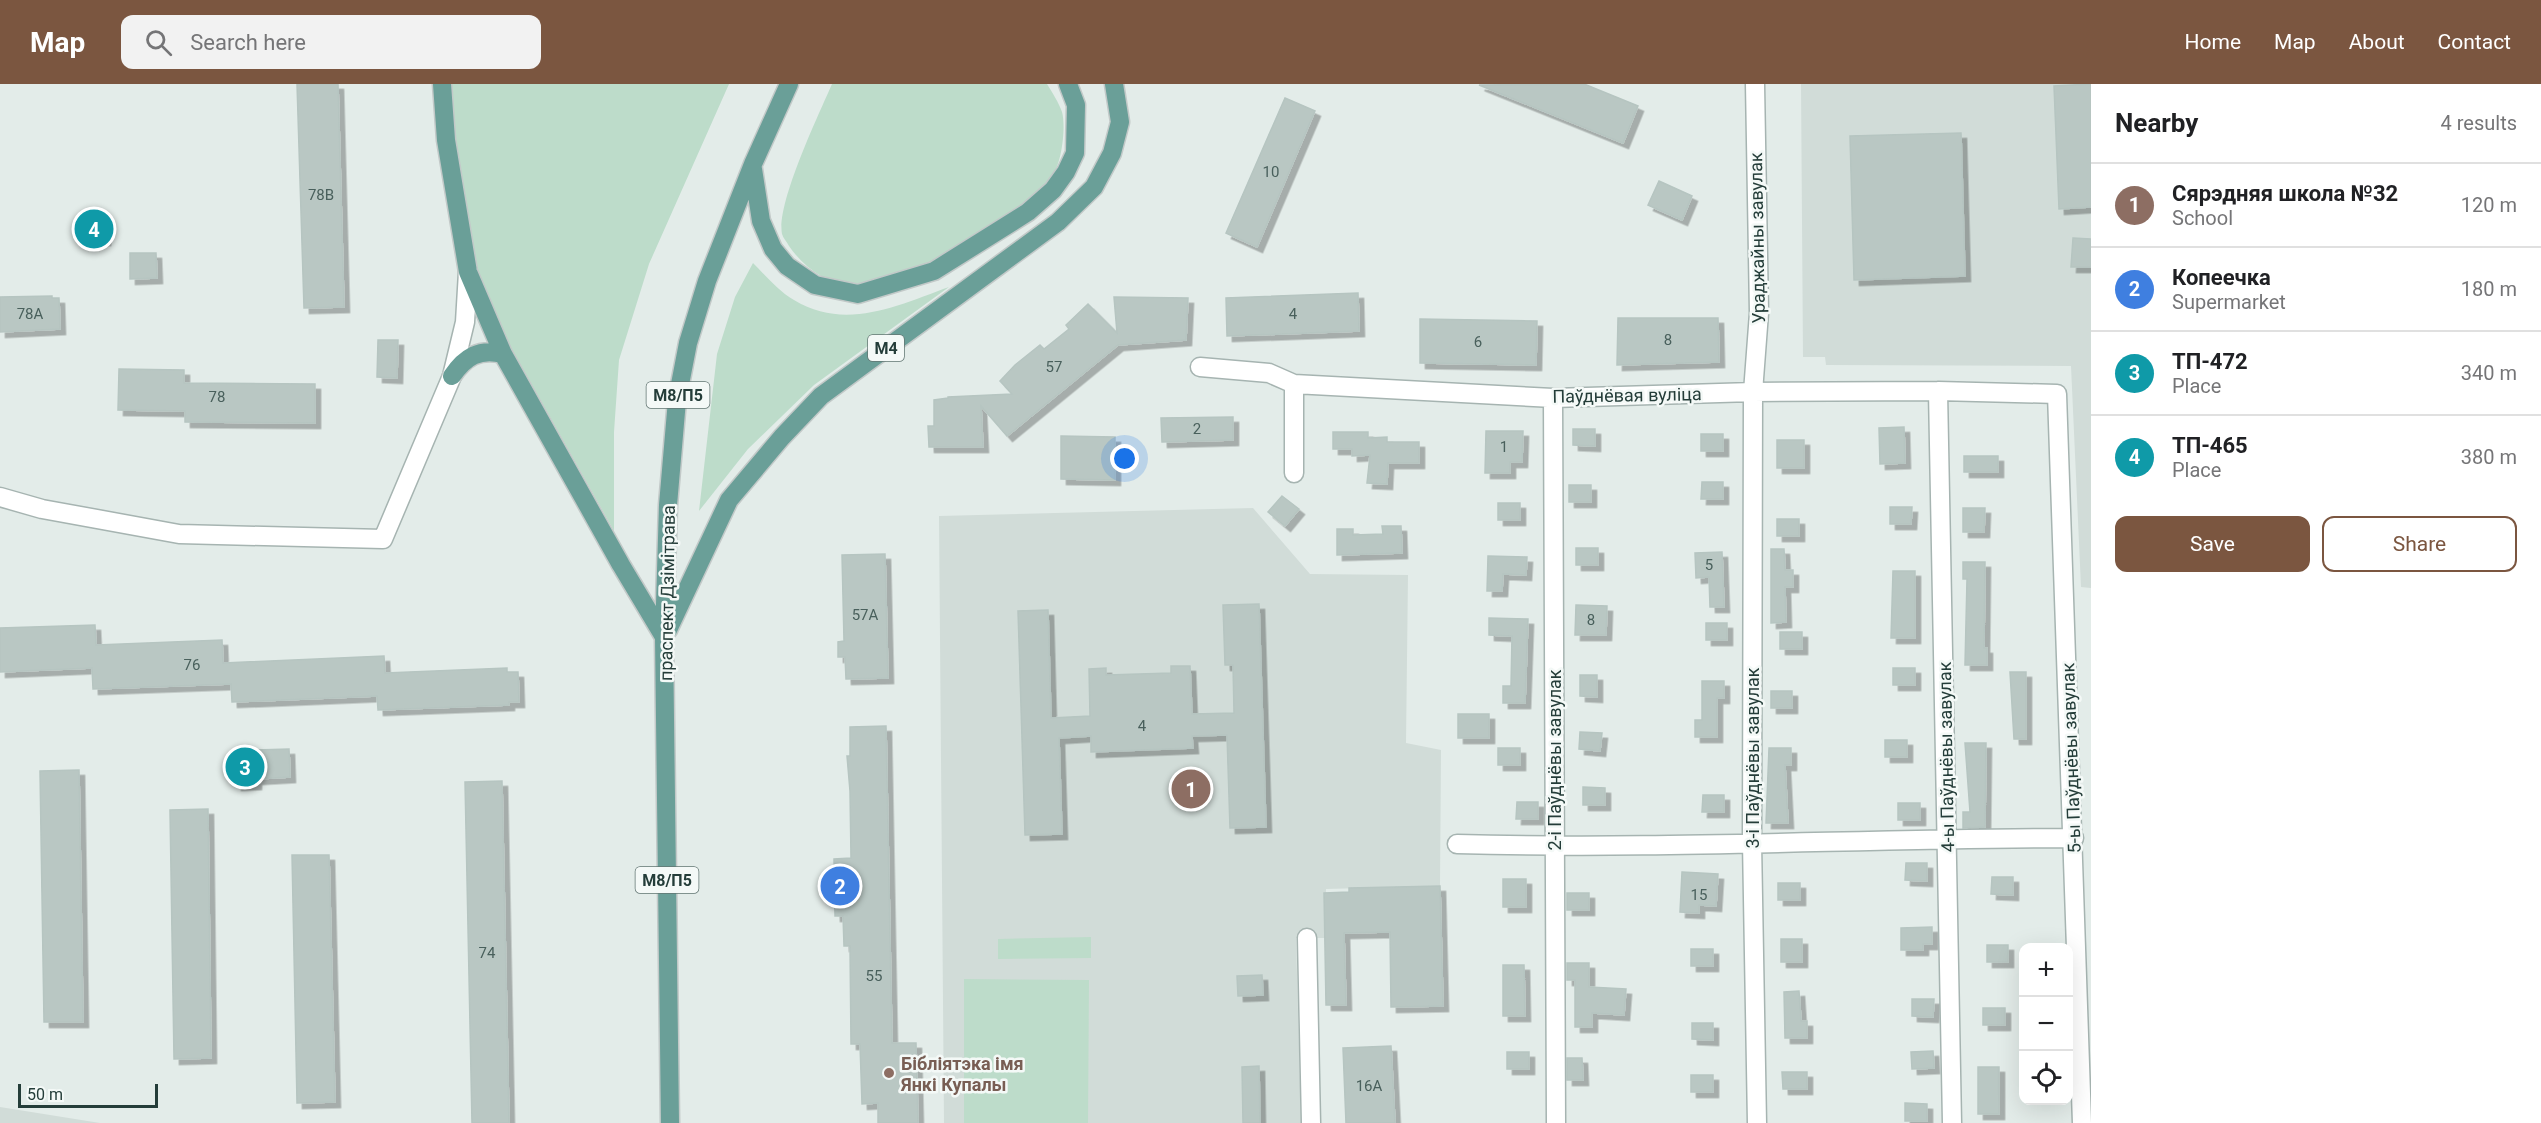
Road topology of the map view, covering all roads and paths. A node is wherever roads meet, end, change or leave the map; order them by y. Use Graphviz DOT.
graph roads {
  1 [pos="442,84"];
  2 [pos="789,84"];
  3 [pos="1068,84"];
  4 [pos="1114,84"];
  5 [pos="1755,84"];
  6 [pos="753,164"];
  7 [pos="468,272"];
  8 [pos="503,354"];
  9 [pos="1200,367"];
  10 [pos="452,376"];
  11 [pos="1294,384"];
  12 [pos="1938,391"];
  13 [pos="1753,392"];
  14 [pos="2057,394"];
  15 [pos="1553,398"];
  16 [pos="1294,473"];
  17 [pos="0,497"];
  18 [pos="664,637"];
  19 [pos="1947,838"];
  20 [pos="2074,838"];
  21 [pos="1752,842"];
  22 [pos="1457,844"];
  23 [pos="1554,847"];
  24 [pos="1307,938"];
  25 [pos="670,1123"];
  26 [pos="1311,1123"];
  27 [pos="1556,1123"];
  28 [pos="1757,1123"];
  29 [pos="1952,1123"];
  30 [pos="2082,1123"];
  1 -- 7 [label="main road"];
  2 -- 6 [label="main road, праспект Дзімітрава / М8/П5"];
  3 -- 6 [label="main road"];
  4 -- 18 [label="main road, М4"];
  5 -- 13 [label="street, Ураджайны завулак"];
  6 -- 18 [label="main road, праспект Дзімітрава / М8/П5"];
  7 -- 8 [label="main road"];
  7 -- 10 [label="street"];
  8 -- 10 [label="main road"];
  8 -- 18 [label="main road"];
  9 -- 11 [label="street, Паўднёвая вуліца"];
  10 -- 17 [label="street"];
  11 -- 15 [label="street, Паўднёвая вуліца"];
  11 -- 16 [label="street"];
  12 -- 13 [label="street, Паўднёвая вуліца"];
  12 -- 14 [label="street, Паўднёвая вуліца"];
  12 -- 19 [label="street, 4-ы Паўднёвы завулак"];
  13 -- 15 [label="street, Паўднёвая вуліца"];
  13 -- 21 [label="street, 3-і Паўднёвы завулак"];
  14 -- 20 [label="street, 5-ы Паўднёвы завулак"];
  15 -- 23 [label="street, 2-і Паўднёвы завулак"];
  18 -- 25 [label="main road, праспект Дзімітрава / М8/П5"];
  19 -- 20 [label="street"];
  19 -- 21 [label="street"];
  19 -- 29 [label="street, 4-ы Паўднёвы завулак"];
  20 -- 30 [label="street, 5-ы Паўднёвы завулак"];
  21 -- 23 [label="street"];
  21 -- 28 [label="street, 3-і Паўднёвы завулак"];
  22 -- 23 [label="street"];
  23 -- 27 [label="street, 2-і Паўднёвы завулак"];
  24 -- 26 [label="street"];
}
